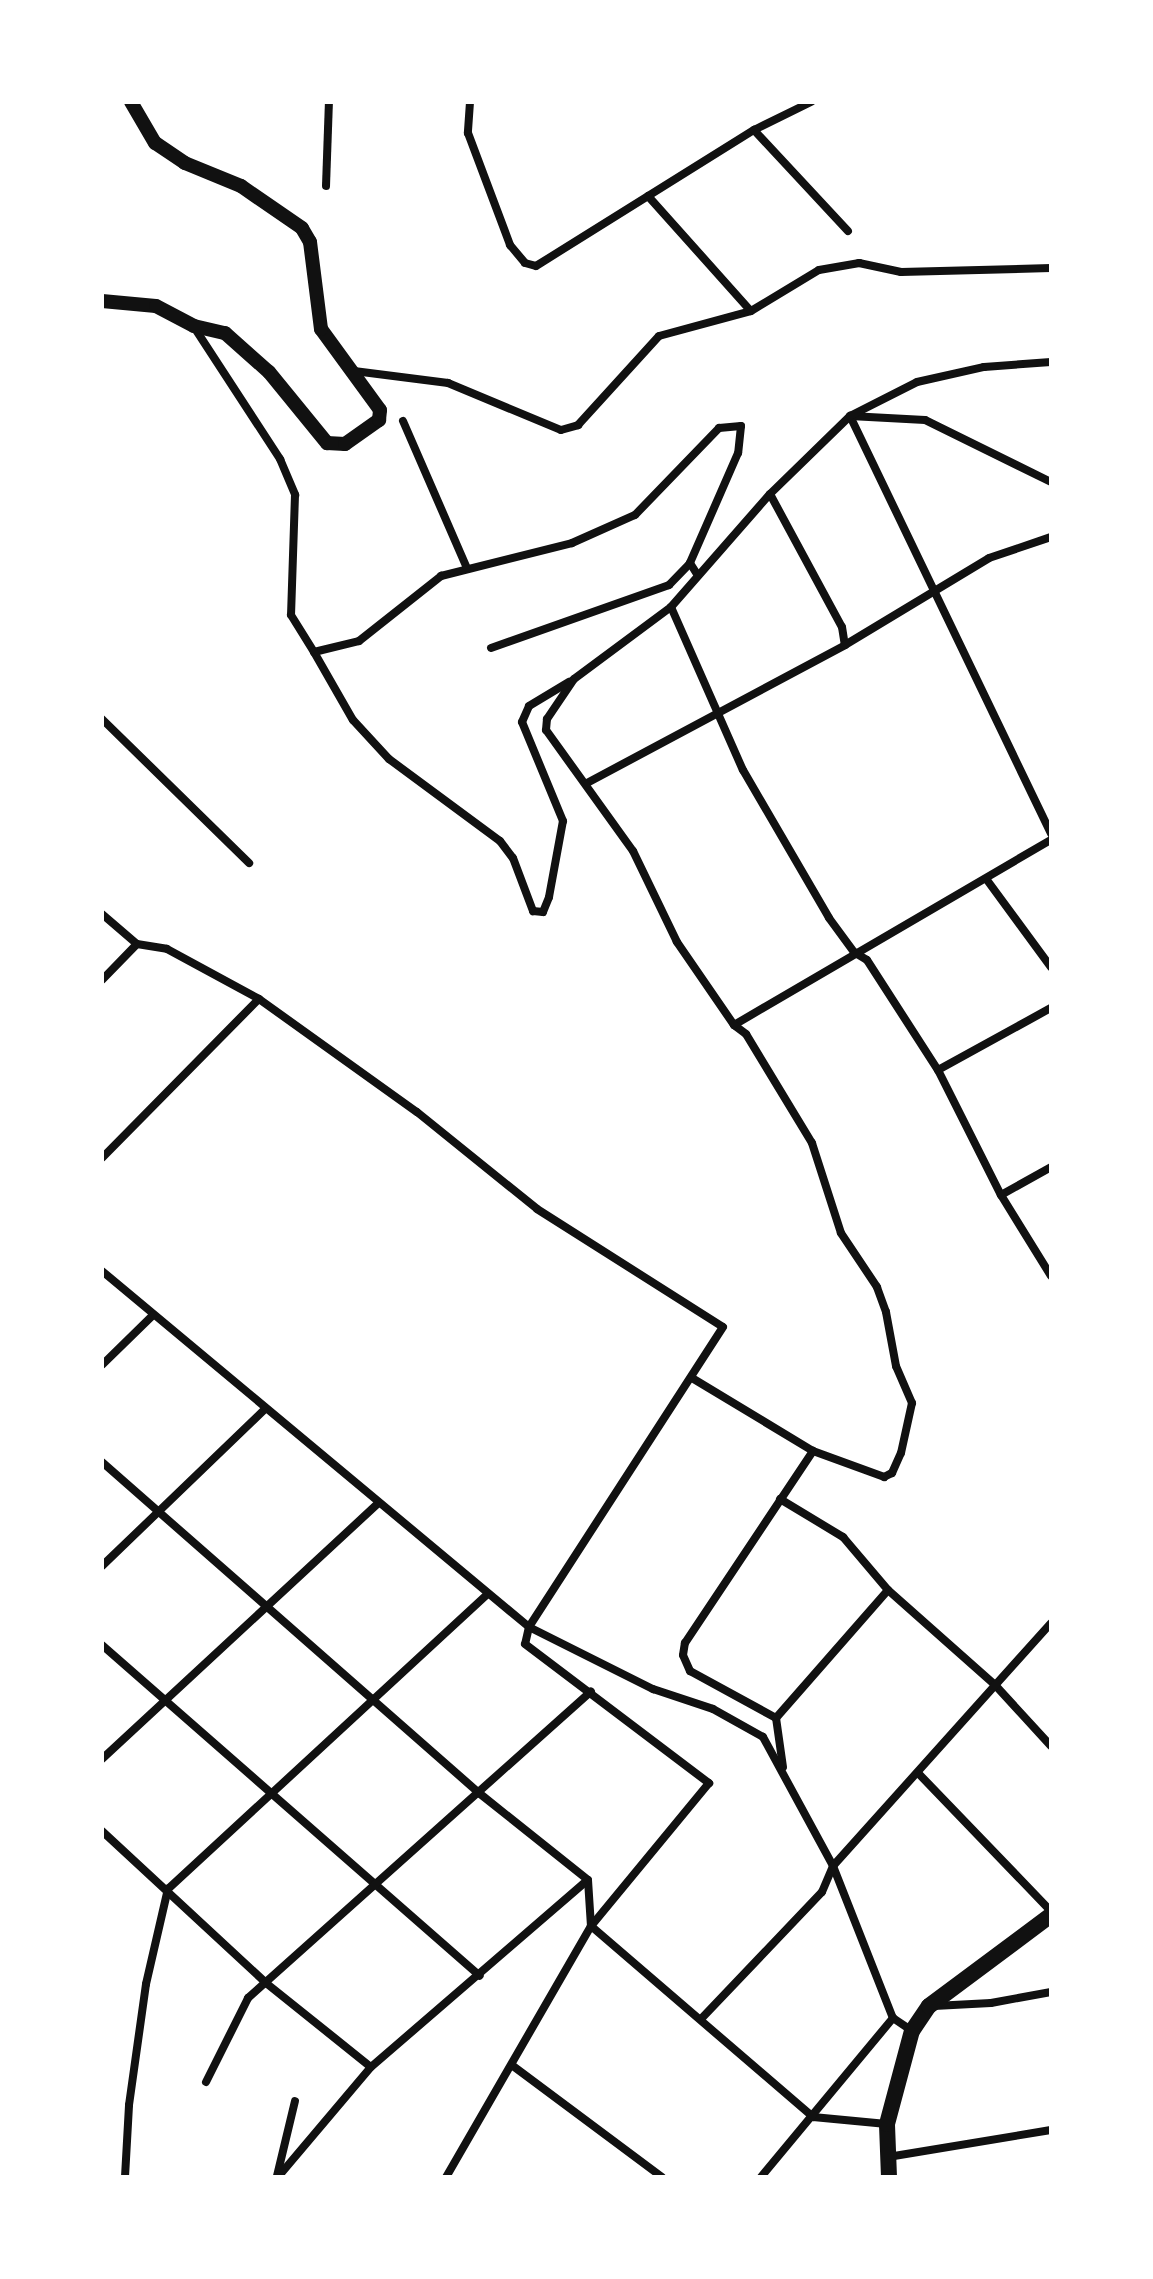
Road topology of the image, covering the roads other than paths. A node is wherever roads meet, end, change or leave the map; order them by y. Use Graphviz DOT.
graph roads {
  1 [pos="131,102"];
  2 [pos="329,102"];
  3 [pos="470,102"];
  4 [pos="811,102"];
  5 [pos="754,130"];
  6 [pos="326,186"];
  7 [pos="648,196"];
  8 [pos="848,231"];
  9 [pos="1051,268"];
  10 [pos="102,301"];
  11 [pos="751,311"];
  12 [pos="194,326"];
  13 [pos="1051,362"];
  14 [pos="354,371"];
  15 [pos="850,416"];
  16 [pos="403,421"];
  17 [pos="1051,482"];
  18 [pos="770,494"];
  19 [pos="1051,537"];
  20 [pos="690,563"];
  21 [pos="467,568"];
  22 [pos="698,576"];
  23 [pos="933,589"];
  24 [pos="671,607"];
  25 [pos="845,645"];
  26 [pos="491,648"];
  27 [pos="314,652"];
  28 [pos="574,679"];
  29 [pos="717,712"];
  30 [pos="102,719"];
  31 [pos="587,783"];
  32 [pos="1051,837"];
  33 [pos="249,863"];
  34 [pos="987,880"];
  35 [pos="102,914"];
  36 [pos="137,944"];
  37 [pos="854,952"];
  38 [pos="1051,967"];
  39 [pos="102,980"];
  40 [pos="259,999"];
  41 [pos="1051,1008"];
  42 [pos="734,1025"];
  43 [pos="938,1070"];
  44 [pos="102,1158"];
  45 [pos="1051,1167"];
  46 [pos="1001,1195"];
  47 [pos="102,1271"];
  48 [pos="1051,1276"];
  49 [pos="153,1315"];
  50 [pos="102,1365"];
  51 [pos="692,1378"];
  52 [pos="264,1410"];
  53 [pos="813,1451"];
  54 [pos="102,1462"];
  55 [pos="780,1499"];
  56 [pos="378,1503"];
  57 [pos="161,1511"];
  58 [pos="102,1566"];
  59 [pos="888,1590"];
  60 [pos="487,1595"];
  61 [pos="269,1603"];
  62 [pos="1051,1623"];
  63 [pos="529,1627"];
  64 [pos="102,1645"];
  65 [pos="996,1686"];
  66 [pos="591,1691"];
  67 [pos="168,1699"];
  68 [pos="376,1700"];
  69 [pos="776,1718"];
  70 [pos="1051,1746"];
  71 [pos="102,1759"];
  72 [pos="784,1774"];
  73 [pos="919,1774"];
  74 [pos="479,1793"];
  75 [pos="271,1795"];
  76 [pos="102,1831"];
  77 [pos="833,1866"];
  78 [pos="588,1880"];
  79 [pos="377,1886"];
  80 [pos="168,1889"];
  81 [pos="1051,1913"];
  82 [pos="591,1926"];
  83 [pos="480,1976"];
  84 [pos="266,1983"];
  85 [pos="1051,1992"];
  86 [pos="929,2006"];
  87 [pos="893,2018"];
  88 [pos="701,2019"];
  89 [pos="912,2031"];
  90 [pos="513,2066"];
  91 [pos="371,2067"];
  92 [pos="206,2082"];
  93 [pos="295,2101"];
  94 [pos="813,2117"];
  95 [pos="887,2124"];
  96 [pos="1051,2130"];
  97 [pos="887,2157"];
  98 [pos="125,2177"];
  99 [pos="278,2177"];
  100 [pos="446,2177"];
  101 [pos="662,2177"];
  102 [pos="761,2177"];
  103 [pos="889,2177"];
  1 -- 14 [label="street"];
  2 -- 6 [label="street"];
  3 -- 7 [label="street"];
  4 -- 5 [label="street"];
  5 -- 7 [label="street"];
  5 -- 8 [label="street"];
  7 -- 11 [label="street"];
  9 -- 11 [label="street"];
  10 -- 12 [label="street"];
  11 -- 14 [label="street"];
  12 -- 14 [label="street"];
  12 -- 27 [label="street"];
  13 -- 15 [label="street"];
  15 -- 17 [label="street"];
  15 -- 18 [label="street"];
  15 -- 23 [label="street"];
  16 -- 21 [label="street"];
  18 -- 22 [label="street"];
  18 -- 25 [label="street"];
  19 -- 23 [label="street"];
  20 -- 21 [label="street"];
  20 -- 22 [label="street"];
  20 -- 26 [label="street"];
  21 -- 27 [label="street"];
  22 -- 24 [label="street"];
  23 -- 25 [label="street"];
  23 -- 32 [label="street"];
  24 -- 28 [label="street"];
  24 -- 29 [label="street"];
  25 -- 29 [label="street"];
  27 -- 28 [label="street"];
  28 -- 31 [label="street"];
  29 -- 31 [label="street"];
  29 -- 37 [label="street"];
  30 -- 33 [label="street"];
  31 -- 42 [label="street"];
  32 -- 34 [label="street"];
  34 -- 37 [label="street"];
  34 -- 38 [label="street"];
  35 -- 36 [label="street"];
  36 -- 39 [label="street"];
  36 -- 40 [label="street"];
  37 -- 42 [label="street"];
  37 -- 43 [label="street"];
  40 -- 44 [label="street"];
  40 -- 51 [label="street"];
  41 -- 43 [label="street"];
  42 -- 53 [label="street"];
  43 -- 46 [label="street"];
  45 -- 46 [label="street"];
  46 -- 48 [label="street"];
  47 -- 49 [label="street"];
  49 -- 50 [label="street"];
  49 -- 52 [label="street"];
  51 -- 53 [label="street"];
  51 -- 63 [label="street"];
  52 -- 56 [label="street"];
  52 -- 57 [label="street"];
  53 -- 55 [label="street"];
  54 -- 57 [label="street"];
  55 -- 59 [label="street"];
  55 -- 69 [label="street"];
  56 -- 60 [label="street"];
  56 -- 61 [label="street"];
  57 -- 58 [label="street"];
  57 -- 61 [label="street"];
  59 -- 65 [label="street"];
  59 -- 69 [label="street"];
  60 -- 63 [label="street"];
  60 -- 68 [label="street"];
  61 -- 67 [label="street"];
  61 -- 68 [label="street"];
  62 -- 65 [label="street"];
  63 -- 66 [label="street"];
  63 -- 72 [label="street"];
  64 -- 67 [label="street"];
  65 -- 70 [label="street"];
  65 -- 73 [label="street"];
  66 -- 74 [label="street"];
  66 -- 82 [label="street"];
  67 -- 71 [label="street"];
  67 -- 75 [label="street"];
  68 -- 74 [label="street"];
  68 -- 75 [label="street"];
  69 -- 72 [label="street"];
  72 -- 77 [label="street"];
  73 -- 77 [label="street"];
  73 -- 81 [label="street"];
  74 -- 78 [label="street"];
  74 -- 79 [label="street"];
  75 -- 79 [label="street"];
  75 -- 80 [label="street"];
  76 -- 80 [label="street"];
  77 -- 87 [label="street"];
  77 -- 88 [label="street"];
  78 -- 82 [label="street"];
  78 -- 83 [label="street"];
  79 -- 83 [label="street"];
  79 -- 84 [label="street"];
  80 -- 84 [label="street"];
  80 -- 98 [label="street"];
  81 -- 86 [label="main road"];
  82 -- 88 [label="street"];
  82 -- 90 [label="street"];
  83 -- 91 [label="street"];
  84 -- 91 [label="street"];
  84 -- 92 [label="street"];
  85 -- 86 [label="street"];
  86 -- 89 [label="main road"];
  87 -- 89 [label="street"];
  87 -- 94 [label="street"];
  88 -- 94 [label="street"];
  89 -- 95 [label="main road"];
  90 -- 100 [label="street"];
  90 -- 101 [label="street"];
  91 -- 99 [label="street"];
  93 -- 99 [label="street"];
  94 -- 95 [label="street"];
  94 -- 102 [label="street"];
  95 -- 97 [label="main road"];
  96 -- 97 [label="street"];
  97 -- 103 [label="main road"];
}
